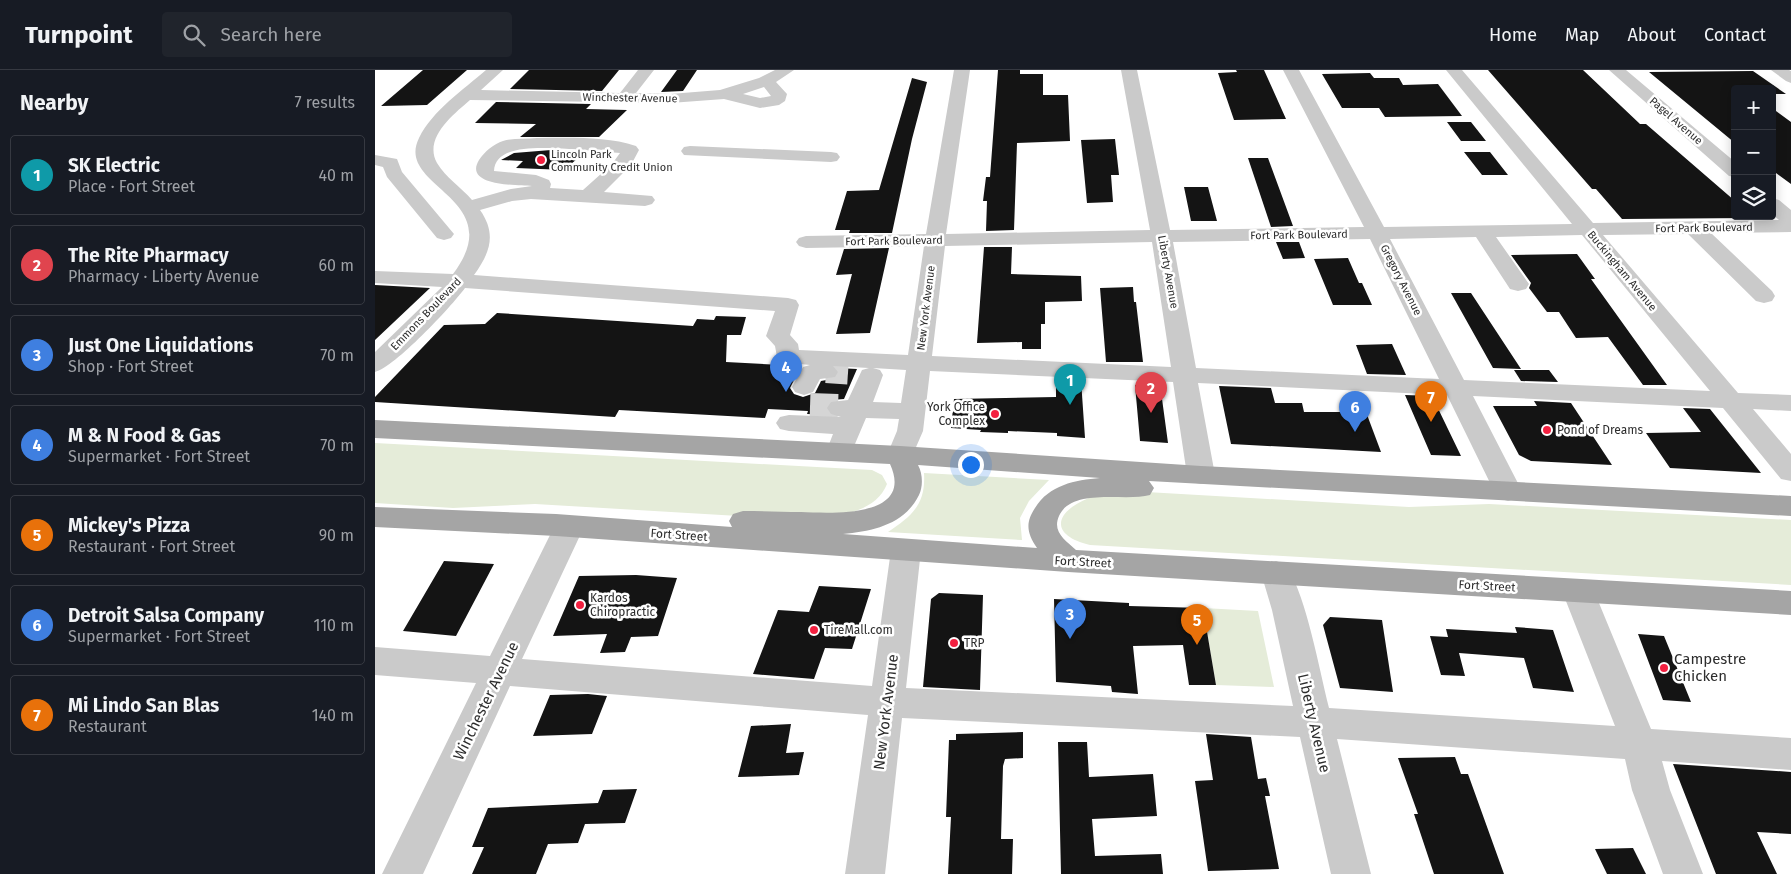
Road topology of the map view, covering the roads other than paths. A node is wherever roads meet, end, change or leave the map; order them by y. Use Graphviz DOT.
graph roads {
  1 [pos="495,70"];
  2 [pos="646,70"];
  3 [pos="786,70"];
  4 [pos="962,70"];
  5 [pos="1129,70"];
  6 [pos="1291,70"];
  7 [pos="1454,70"];
  8 [pos="1617,70"];
  9 [pos="1779,70"];
  10 [pos="1791,78"];
  11 [pos="766,80"];
  12 [pos="723,93"];
  13 [pos="469,94"];
  14 [pos="624,98"];
  15 [pos="690,151"];
  16 [pos="831,157"];
  17 [pos="375,160"];
  18 [pos="1731,169"];
  19 [pos="535,193"];
  20 [pos="588,196"];
  21 [pos="645,200"];
  22 [pos="468,207"];
  23 [pos="1776,207"];
  24 [pos="1791,220"];
  25 [pos="1791,226"];
  26 [pos="1694,228"];
  27 [pos="1587,230"];
  28 [pos="1483,232"];
  29 [pos="444,234"];
  30 [pos="1378,234"];
  31 [pos="1162,238"];
  32 [pos="935,241"];
  33 [pos="806,242"];
  34 [pos="375,277"];
  35 [pos="460,281"];
  36 [pos="1518,284"];
  37 [pos="1764,296"];
  38 [pos="375,365"];
  39 [pos="919,369"];
  40 [pos="1185,374"];
  41 [pos="1455,386"];
  42 [pos="856,395"];
  43 [pos="1729,400"];
  44 [pos="1791,403"];
  45 [pos="913,412"];
  46 [pos="375,429"];
  47 [pos="778,449"];
  48 [pos="839,452"];
  49 [pos="900,455"];
  50 [pos="1791,472"];
  51 [pos="1201,475"];
  52 [pos="1452,488"];
  53 [pos="1508,491"];
  54 [pos="1791,506"];
  55 [pos="375,517"];
  56 [pos="562,526"];
  57 [pos="906,550"];
  58 [pos="1068,561"];
  59 [pos="1275,573"];
  60 [pos="1578,591"];
  61 [pos="1791,603"];
  62 [pos="375,662"];
  63 [pos="500,672"];
  64 [pos="887,702"];
  65 [pos="1314,723"];
  66 [pos="1640,744"];
  67 [pos="1791,754"];
  68 [pos="401,874"];
  69 [pos="865,874"];
  70 [pos="1351,874"];
  71 [pos="1683,874"];
  1 -- 13 [label="street, Emmons Boulevard"];
  2 -- 14 [label="street"];
  3 -- 11 [label="street, Winchester Avenue"];
  4 -- 32 [label="street, New York Avenue"];
  5 -- 31 [label="street, Liberty Avenue"];
  6 -- 30 [label="street, Gregory Avenue"];
  7 -- 27 [label="street, Buckingham Avenue"];
  8 -- 18 [label="street, Pagel Avenue"];
  9 -- 10 [label="street"];
  11 -- 12 [label="street, Winchester Avenue"];
  11 -- 12 [label="street"];
  12 -- 14 [label="street, Winchester Avenue"];
  13 -- 14 [label="street, Winchester Avenue"];
  13 -- 22 [label="street, Emmons Boulevard"];
  15 -- 16 [label="street"];
  17 -- 29 [label="street"];
  19 -- 20 [label="street"];
  19 -- 20 [label="street"];
  19 -- 22 [label="street"];
  20 -- 21 [label="street"];
  22 -- 35 [label="street, Emmons Boulevard"];
  23 -- 24 [label="street"];
  25 -- 26 [label="street, Fort Park Boulevard"];
  26 -- 27 [label="street, Fort Park Boulevard"];
  26 -- 37 [label="street"];
  27 -- 28 [label="street, Fort Park Boulevard"];
  27 -- 43 [label="street, Buckingham Avenue"];
  28 -- 30 [label="street, Fort Park Boulevard"];
  28 -- 36 [label="street"];
  30 -- 31 [label="street, Fort Park Boulevard"];
  30 -- 41 [label="street, Gregory Avenue"];
  31 -- 32 [label="street, Fort Park Boulevard"];
  31 -- 40 [label="street, Liberty Avenue"];
  32 -- 33 [label="street, Fort Park Boulevard"];
  32 -- 39 [label="street, New York Avenue"];
  34 -- 35 [label="street"];
  35 -- 38 [label="street, Emmons Boulevard"];
  35 -- 39 [label="street"];
  39 -- 40 [label="street"];
  39 -- 42 [label="street"];
  39 -- 45 [label="street, New York Avenue"];
  40 -- 41 [label="street"];
  40 -- 51 [label="street, Liberty Avenue"];
  41 -- 43 [label="street"];
  41 -- 53 [label="street, Gregory Avenue"];
  42 -- 45 [label="street"];
  42 -- 47 [label="street"];
  42 -- 48 [label="street"];
  43 -- 44 [label="street"];
  43 -- 50 [label="street, Buckingham Avenue"];
  45 -- 49 [label="street, New York Avenue"];
  46 -- 47 [label="main road"];
  47 -- 48 [label="main road"];
  48 -- 49 [label="main road"];
  49 -- 51 [label="main road"];
  49 -- 56 [label="main road"];
  51 -- 52 [label="main road"];
  52 -- 53 [label="main road"];
  52 -- 58 [label="main road"];
  53 -- 54 [label="main road"];
  55 -- 56 [label="main road, Fort Street"];
  56 -- 57 [label="main road, Fort Street"];
  56 -- 63 [label="street, Winchester Avenue"];
  57 -- 58 [label="main road, Fort Street"];
  57 -- 64 [label="street, New York Avenue"];
  58 -- 59 [label="main road, Fort Street"];
  59 -- 60 [label="main road, Fort Street"];
  59 -- 65 [label="street, Liberty Avenue"];
  60 -- 61 [label="main road, Fort Street"];
  60 -- 66 [label="street"];
  62 -- 63 [label="street"];
  63 -- 64 [label="street"];
  63 -- 68 [label="street, Winchester Avenue"];
  64 -- 65 [label="street"];
  64 -- 69 [label="street, New York Avenue"];
  65 -- 66 [label="street"];
  65 -- 70 [label="street, Liberty Avenue"];
  66 -- 67 [label="street"];
  66 -- 71 [label="street"];
}
